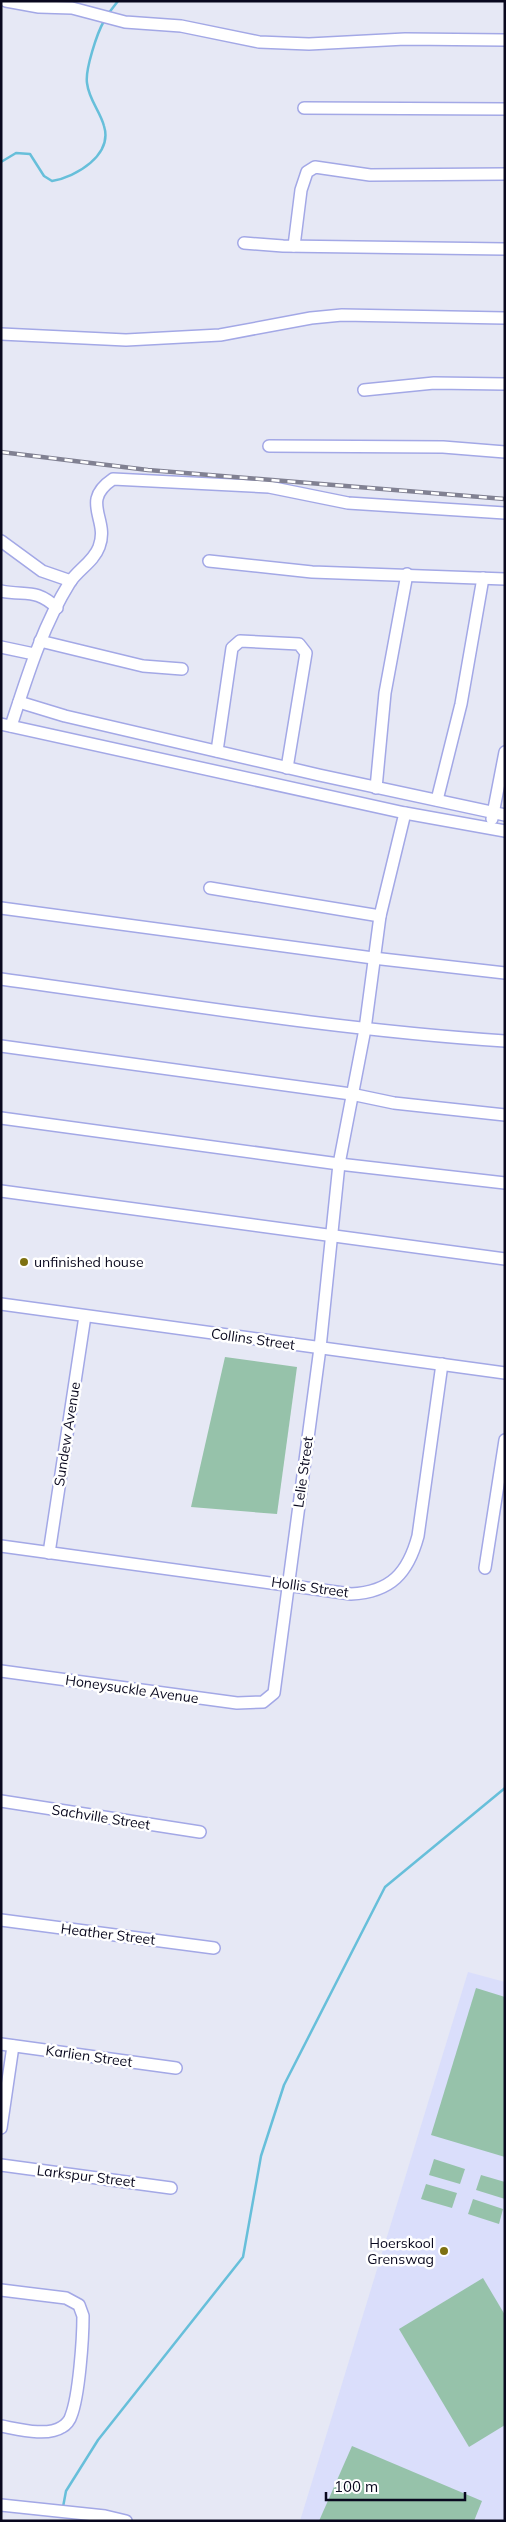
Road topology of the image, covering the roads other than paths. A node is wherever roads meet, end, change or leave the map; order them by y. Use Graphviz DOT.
graph roads {
  1 [pos="6,1"];
  2 [pos="505,40"];
  3 [pos="304,108"];
  4 [pos="505,109"];
  5 [pos="505,174"];
  6 [pos="244,243"];
  7 [pos="294,246"];
  8 [pos="505,249"];
  9 [pos="505,318"];
  10 [pos="1,334"];
  11 [pos="505,384"];
  12 [pos="364,390"];
  13 [pos="269,446"];
  14 [pos="505,452"];
  15 [pos="505,513"];
  16 [pos="1,541"];
  17 [pos="209,561"];
  18 [pos="407,574"];
  19 [pos="483,578"];
  20 [pos="505,579"];
  21 [pos="71,581"];
  22 [pos="1,591"];
  23 [pos="57,608"];
  24 [pos="40,641"];
  25 [pos="1,648"];
  26 [pos="34,654"];
  27 [pos="182,669"];
  28 [pos="19,702"];
  29 [pos="6,725"];
  30 [pos="217,751"];
  31 [pos="505,752"];
  32 [pos="287,768"];
  33 [pos="376,788"];
  34 [pos="437,800"];
  35 [pos="493,812"];
  36 [pos="405,813"];
  37 [pos="505,814"];
  38 [pos="490,828"];
  39 [pos="505,831"];
  40 [pos="210,888"];
  41 [pos="1,908"];
  42 [pos="380,916"];
  43 [pos="374,958"];
  44 [pos="505,973"];
  45 [pos="1,979"];
  46 [pos="365,1029"];
  47 [pos="505,1041"];
  48 [pos="1,1046"];
  49 [pos="351,1094"];
  50 [pos="505,1115"];
  51 [pos="1,1118"];
  52 [pos="339,1164"];
  53 [pos="505,1183"];
  54 [pos="1,1191"];
  55 [pos="331,1236"];
  56 [pos="505,1259"];
  57 [pos="1,1304"];
  58 [pos="85,1316"];
  59 [pos="320,1348"];
  60 [pos="442,1364"];
  61 [pos="505,1373"];
  62 [pos="505,1440"];
  63 [pos="1,1546"];
  64 [pos="49,1553"];
  65 [pos="485,1568"];
  66 [pos="288,1584"];
  67 [pos="1,1671"];
  68 [pos="263,1702"];
  69 [pos="1,1801"];
  70 [pos="200,1832"];
  71 [pos="1,1920"];
  72 [pos="214,1948"];
  73 [pos="7,2045"];
  74 [pos="176,2068"];
  75 [pos="1,2128"];
  76 [pos="1,2165"];
  77 [pos="171,2188"];
  78 [pos="1,2290"];
  79 [pos="1,2426"];
  80 [pos="1,2505"];
  81 [pos="126,2521"];
  1 -- 2 [label="street"];
  3 -- 4 [label="street"];
  5 -- 7 [label="street"];
  6 -- 7 [label="street"];
  7 -- 8 [label="street"];
  9 -- 10 [label="street"];
  11 -- 12 [label="street"];
  13 -- 14 [label="street"];
  15 -- 21 [label="street"];
  16 -- 21 [label="street"];
  17 -- 18 [label="street"];
  18 -- 19 [label="street"];
  18 -- 33 [label="street"];
  19 -- 20 [label="street"];
  19 -- 34 [label="street"];
  21 -- 23 [label="street"];
  22 -- 23 [label="street"];
  23 -- 24 [label="street"];
  24 -- 26 [label="street"];
  24 -- 27 [label="street"];
  25 -- 26 [label="street"];
  26 -- 28 [label="street"];
  28 -- 29 [label="street"];
  28 -- 30 [label="street"];
  29 -- 36 [label="street"];
  30 -- 32 [label="street"];
  30 -- 32 [label="street"];
  31 -- 35 [label="street"];
  32 -- 33 [label="street"];
  33 -- 34 [label="street"];
  34 -- 35 [label="street"];
  35 -- 37 [label="street"];
  35 -- 38 [label="street"];
  36 -- 38 [label="street"];
  36 -- 42 [label="street, Lelie Street"];
  38 -- 39 [label="street"];
  40 -- 42 [label="street"];
  41 -- 43 [label="street"];
  42 -- 43 [label="street, Lelie Street"];
  43 -- 44 [label="street"];
  43 -- 46 [label="street, Lelie Street"];
  45 -- 46 [label="street"];
  46 -- 47 [label="street"];
  46 -- 49 [label="street, Lelie Street"];
  48 -- 49 [label="street"];
  49 -- 50 [label="street"];
  49 -- 52 [label="street, Lelie Street"];
  51 -- 52 [label="street"];
  52 -- 53 [label="street"];
  52 -- 55 [label="street, Lelie Street"];
  54 -- 55 [label="street"];
  55 -- 56 [label="street"];
  55 -- 59 [label="street, Lelie Street"];
  57 -- 58 [label="street, Collins Street"];
  58 -- 59 [label="street, Collins Street"];
  58 -- 64 [label="street, Sundew Avenue"];
  59 -- 60 [label="street, Collins Street"];
  59 -- 66 [label="street, Lelie Street"];
  60 -- 61 [label="street, Collins Street"];
  60 -- 66 [label="street, Hollis Street"];
  62 -- 65 [label="street"];
  63 -- 64 [label="street, Hollis Street"];
  64 -- 66 [label="street, Hollis Street"];
  66 -- 68 [label="street, Lelie Street"];
  67 -- 68 [label="street, Honeysuckle Avenue"];
  69 -- 70 [label="street, Sachville Street"];
  71 -- 72 [label="street, Heather Street"];
  73 -- 74 [label="street, Karlien Street"];
  73 -- 75 [label="street"];
  76 -- 77 [label="street, Larkspur Street"];
  78 -- 79 [label="street"];
  80 -- 81 [label="street"];
}
